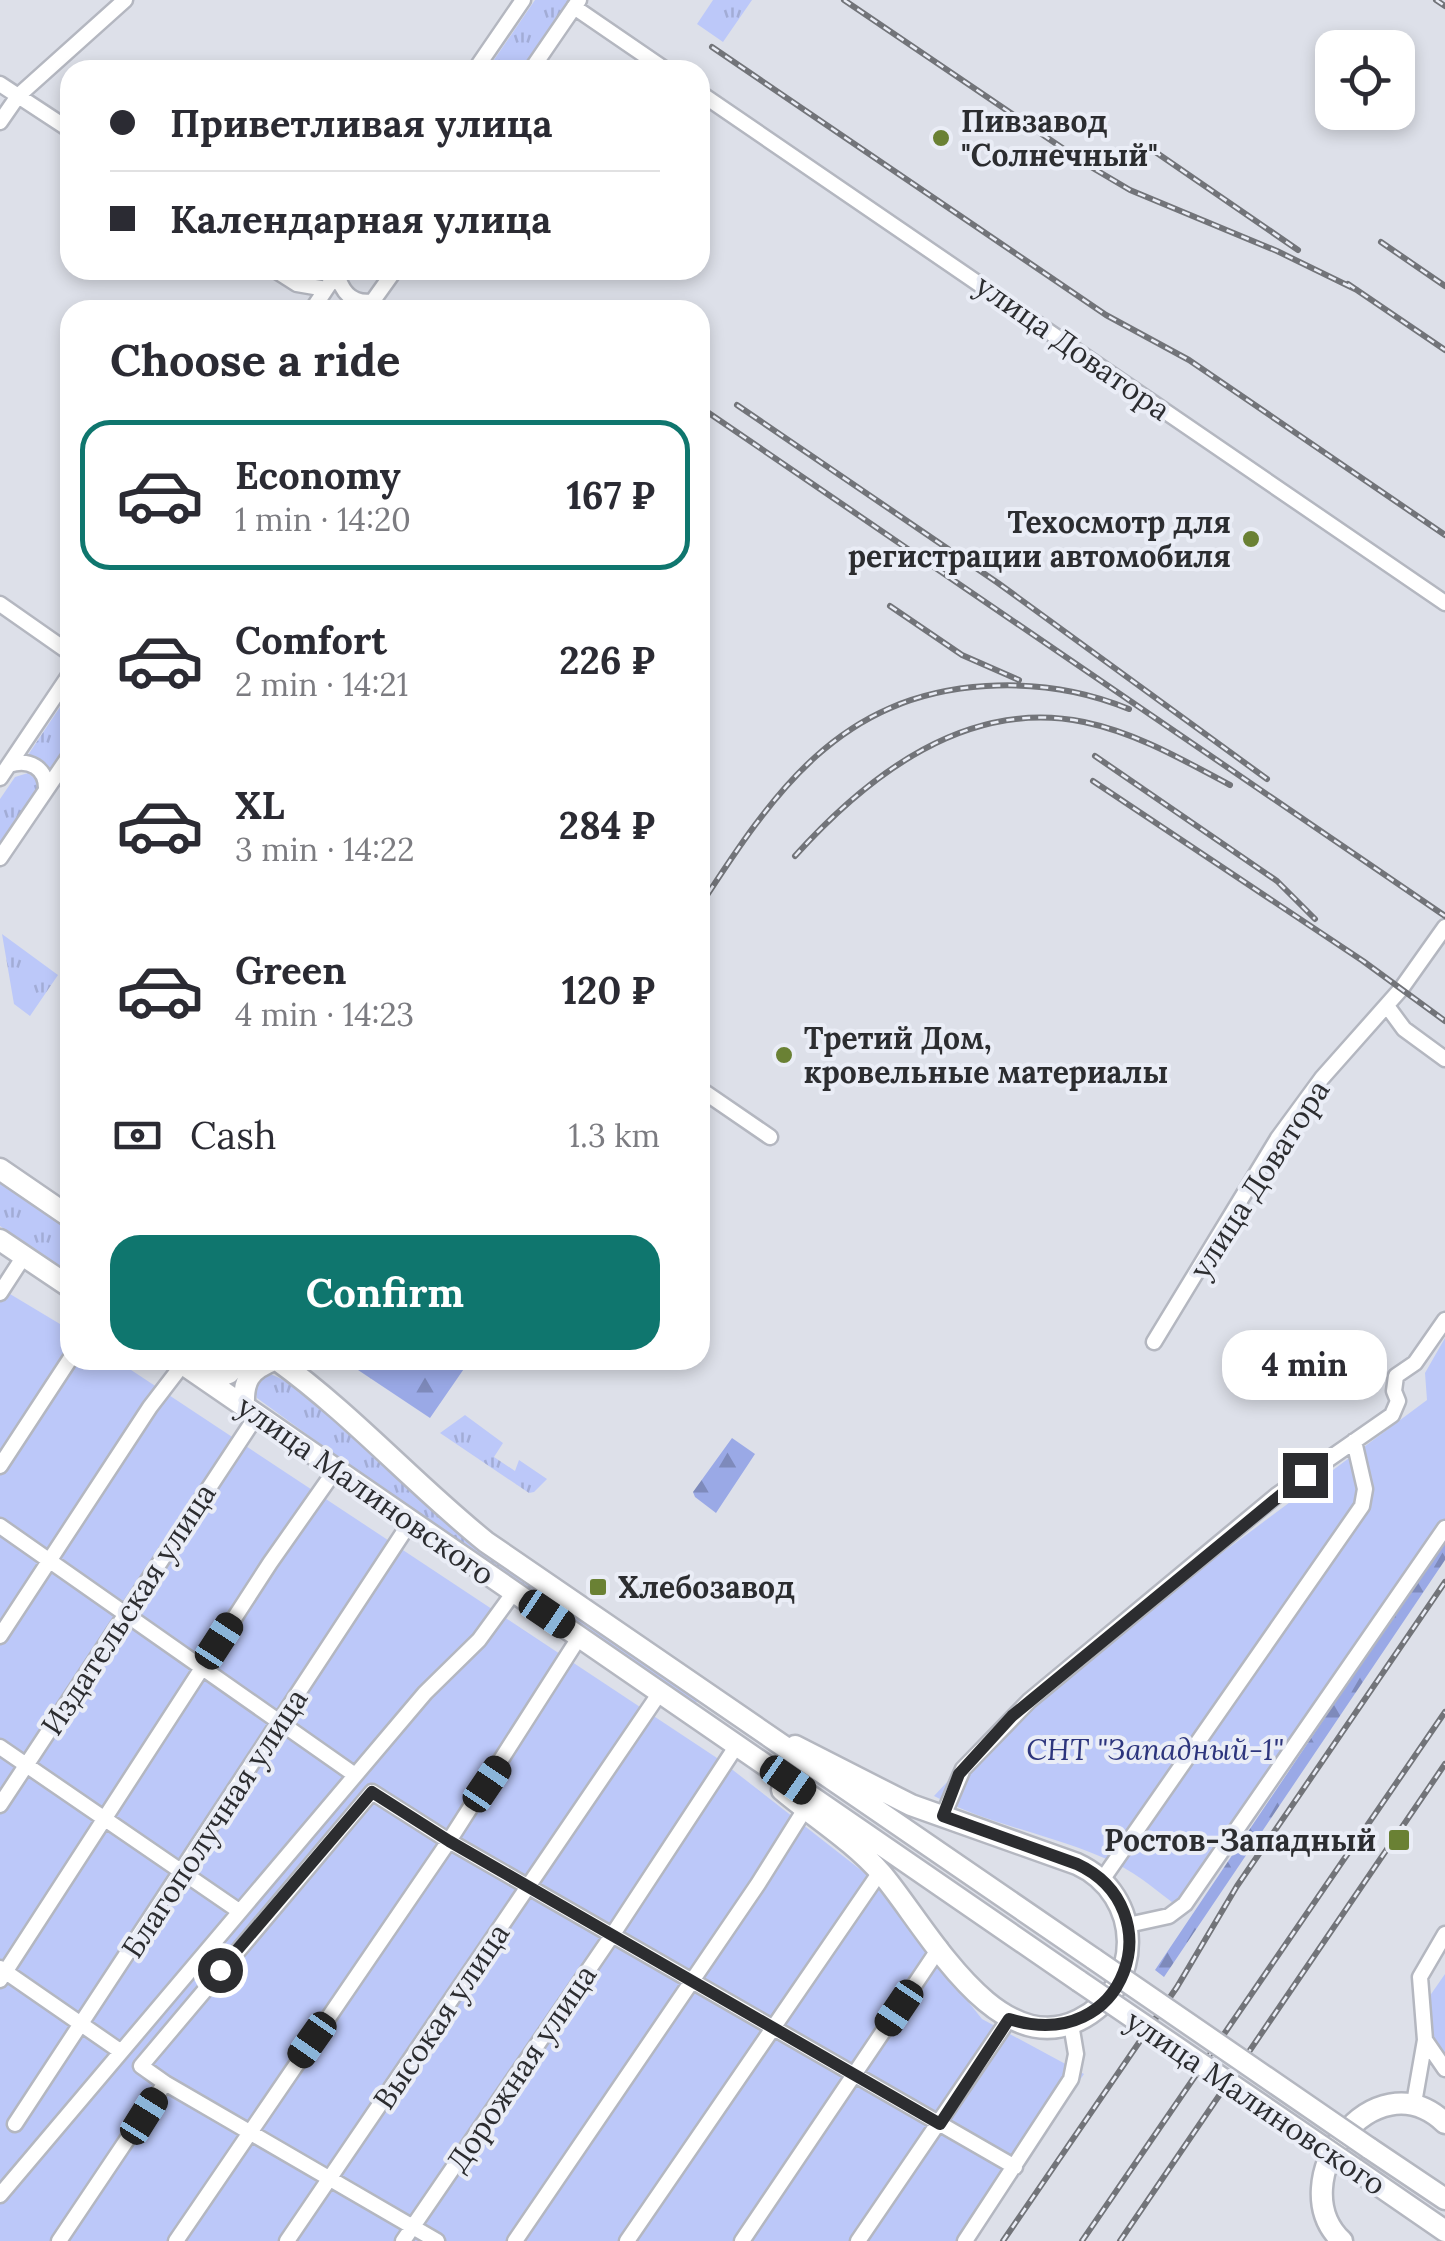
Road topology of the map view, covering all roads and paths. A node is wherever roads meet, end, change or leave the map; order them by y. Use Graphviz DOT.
graph roads {
  1 [pos="124,0"];
  2 [pos="521,1"];
  3 [pos="577,4"];
  4 [pos="481,60"];
  5 [pos="538,60"];
  6 [pos="653,60"];
  7 [pos="0,84"];
  8 [pos="18,96"];
  9 [pos="710,100"];
  10 [pos="0,122"];
  11 [pos="60,123"];
  12 [pos="291,280"];
  13 [pos="332,280"];
  14 [pos="339,280"];
  15 [pos="326,289"];
  16 [pos="319,300"];
  17 [pos="355,300"];
  18 [pos="1445,603"];
  19 [pos="0,604"];
  20 [pos="60,647"];
  21 [pos="60,689"];
  22 [pos="60,770"];
  23 [pos="4,772"];
  24 [pos="46,791"];
  25 [pos="0,858"];
  26 [pos="1445,927"];
  27 [pos="1388,1006"];
  28 [pos="1445,1059"];
  29 [pos="710,1096"];
  30 [pos="770,1138"];
  31 [pos="0,1169"];
  32 [pos="60,1210"];
  33 [pos="0,1240"];
  34 [pos="24,1256"];
  35 [pos="60,1280"];
  36 [pos="0,1293"];
  37 [pos="1445,1320"];
  38 [pos="1154,1342"];
  39 [pos="63,1370"];
  40 [pos="175,1370"];
  41 [pos="192,1370"];
  42 [pos="231,1370"];
  43 [pos="253,1370"];
  44 [pos="290,1370"];
  45 [pos="208,1381"];
  46 [pos="251,1410"];
  47 [pos="1354,1441"];
  48 [pos="0,1466"];
  49 [pos="336,1468"];
  50 [pos="411,1522"];
  51 [pos="0,1526"];
  52 [pos="1445,1528"];
  53 [pos="50,1560"];
  54 [pos="514,1592"];
  55 [pos="125,1612"];
  56 [pos="0,1636"];
  57 [pos="580,1636"];
  58 [pos="202,1667"];
  59 [pos="661,1692"];
  60 [pos="281,1720"];
  61 [pos="772,1741"];
  62 [pos="737,1744"];
  63 [pos="0,1747"];
  64 [pos="760,1760"];
  65 [pos="26,1765"];
  66 [pos="355,1776"];
  67 [pos="0,1804"];
  68 [pos="805,1810"];
  69 [pos="943,1816"];
  70 [pos="104,1818"];
  71 [pos="449,1841"];
  72 [pos="183,1872"];
  73 [pos="880,1872"];
  74 [pos="1102,1880"];
  75 [pos="530,1886"];
  76 [pos="240,1912"];
  77 [pos="1128,1925"];
  78 [pos="613,1934"];
  79 [pos="1445,1934"];
  80 [pos="940,1947"];
  81 [pos="2,1973"];
  82 [pos="693,1980"];
  83 [pos="1009,2019"];
  84 [pos="84,2024"];
  85 [pos="1071,2024"];
  86 [pos="774,2028"];
  87 [pos="1425,2040"];
  88 [pos="120,2051"];
  89 [pos="1445,2069"];
  90 [pos="856,2074"];
  91 [pos="165,2084"];
  92 [pos="1414,2103"];
  93 [pos="15,2124"];
  94 [pos="940,2124"];
  95 [pos="1445,2124"];
  96 [pos="249,2131"];
  97 [pos="1015,2167"];
  98 [pos="330,2180"];
  99 [pos="2,2189"];
  100 [pos="1445,2199"];
  101 [pos="412,2227"];
  102 [pos="1445,2232"];
  103 [pos="59,2241"];
  104 [pos="176,2241"];
  105 [pos="287,2241"];
  106 [pos="403,2241"];
  107 [pos="437,2241"];
  108 [pos="514,2241"];
  109 [pos="626,2241"];
  110 [pos="742,2241"];
  111 [pos="858,2241"];
  112 [pos="965,2241"];
  113 [pos="1342,2241"];
  1 -- 8 [label="street"];
  2 -- 4 [label="street"];
  3 -- 5 [label="street"];
  3 -- 6 [label="street"];
  7 -- 8 [label="street"];
  8 -- 10 [label="street"];
  8 -- 11 [label="street"];
  9 -- 18 [label="street, улица Доватора"];
  12 -- 15 [label="street"];
  13 -- 15 [label="street"];
  14 -- 17 [label="street"];
  15 -- 16 [label="street"];
  19 -- 20 [label="street"];
  21 -- 23 [label="street"];
  22 -- 24 [label="street"];
  23 -- 24 [label="street"];
  24 -- 25 [label="street"];
  26 -- 27 [label="street, улица Доватора"];
  27 -- 28 [label="street"];
  27 -- 38 [label="street, улица Доватора"];
  29 -- 30 [label="street"];
  31 -- 32 [label="highway"];
  33 -- 34 [label="highway"];
  34 -- 35 [label="highway"];
  34 -- 36 [label="street"];
  37 -- 47 [label="street"];
  39 -- 48 [label="street"];
  40 -- 53 [label="street"];
  41 -- 45 [label="highway, улица Малиновского"];
  42 -- 45 [label="highway"];
  43 -- 46 [label="highway"];
  44 -- 61 [label="highway, улица Малиновского"];
  45 -- 46 [label="highway, улица Малиновского"];
  46 -- 49 [label="highway, улица Малиновского"];
  46 -- 55 [label="street, Издательская улица"];
  47 -- 69 [label="street"];
  47 -- 74 [label="street"];
  49 -- 50 [label="highway, улица Малиновского"];
  49 -- 58 [label="street"];
  50 -- 54 [label="highway, улица Малиновского"];
  50 -- 60 [label="street, Благополучная улица"];
  51 -- 53 [label="street"];
  52 -- 77 [label="street"];
  53 -- 55 [label="street"];
  53 -- 56 [label="street"];
  54 -- 57 [label="highway, улица Малиновского"];
  54 -- 66 [label="street"];
  55 -- 58 [label="street"];
  55 -- 65 [label="street, Издательская улица"];
  57 -- 59 [label="highway, улица Малиновского"];
  57 -- 71 [label="street"];
  58 -- 60 [label="street"];
  58 -- 70 [label="street"];
  59 -- 62 [label="highway, улица Малиновского"];
  59 -- 75 [label="street, Высокая улица"];
  60 -- 66 [label="street"];
  60 -- 72 [label="street, Благополучная улица"];
  61 -- 69 [label="highway"];
  61 -- 100 [label="highway, улица Малиновского, bridge"];
  62 -- 64 [label="highway, улица Малиновского"];
  62 -- 78 [label="street, Дорожная улица"];
  63 -- 65 [label="street"];
  64 -- 68 [label="highway"];
  64 -- 102 [label="highway, улица Малиновского, bridge"];
  65 -- 67 [label="street, Издательская улица"];
  65 -- 70 [label="street"];
  66 -- 76 [label="street"];
  68 -- 73 [label="highway"];
  68 -- 82 [label="street"];
  69 -- 74 [label="highway"];
  70 -- 72 [label="street"];
  70 -- 81 [label="street"];
  71 -- 75 [label="street"];
  71 -- 91 [label="street"];
  71 -- 96 [label="street"];
  72 -- 76 [label="street"];
  72 -- 84 [label="street, Благополучная улица"];
  73 -- 80 [label="highway"];
  73 -- 86 [label="street"];
  74 -- 77 [label="highway"];
  75 -- 78 [label="street"];
  75 -- 98 [label="street, Высокая улица"];
  76 -- 88 [label="street"];
  77 -- 85 [label="highway"];
  78 -- 82 [label="street"];
  78 -- 101 [label="street, Дорожная улица"];
  79 -- 87 [label="street"];
  80 -- 83 [label="highway"];
  80 -- 90 [label="street"];
  81 -- 84 [label="street"];
  82 -- 86 [label="street"];
  82 -- 108 [label="street"];
  83 -- 85 [label="highway"];
  83 -- 94 [label="street"];
  84 -- 88 [label="street"];
  84 -- 93 [label="street, Благополучная улица"];
  85 -- 97 [label="street"];
  86 -- 90 [label="street"];
  86 -- 109 [label="street"];
  87 -- 89 [label="street"];
  87 -- 92 [label="street"];
  88 -- 99 [label="street"];
  90 -- 94 [label="street"];
  90 -- 110 [label="street"];
  91 -- 96 [label="street"];
  91 -- 103 [label="street"];
  92 -- 95 [label="highway"];
  92 -- 113 [label="highway"];
  94 -- 97 [label="street"];
  94 -- 111 [label="street"];
  96 -- 98 [label="street"];
  96 -- 104 [label="street"];
  97 -- 112 [label="street"];
  98 -- 101 [label="street"];
  98 -- 105 [label="street, Высокая улица"];
  101 -- 106 [label="street, Дорожная улица"];
  101 -- 107 [label="street"];
}
